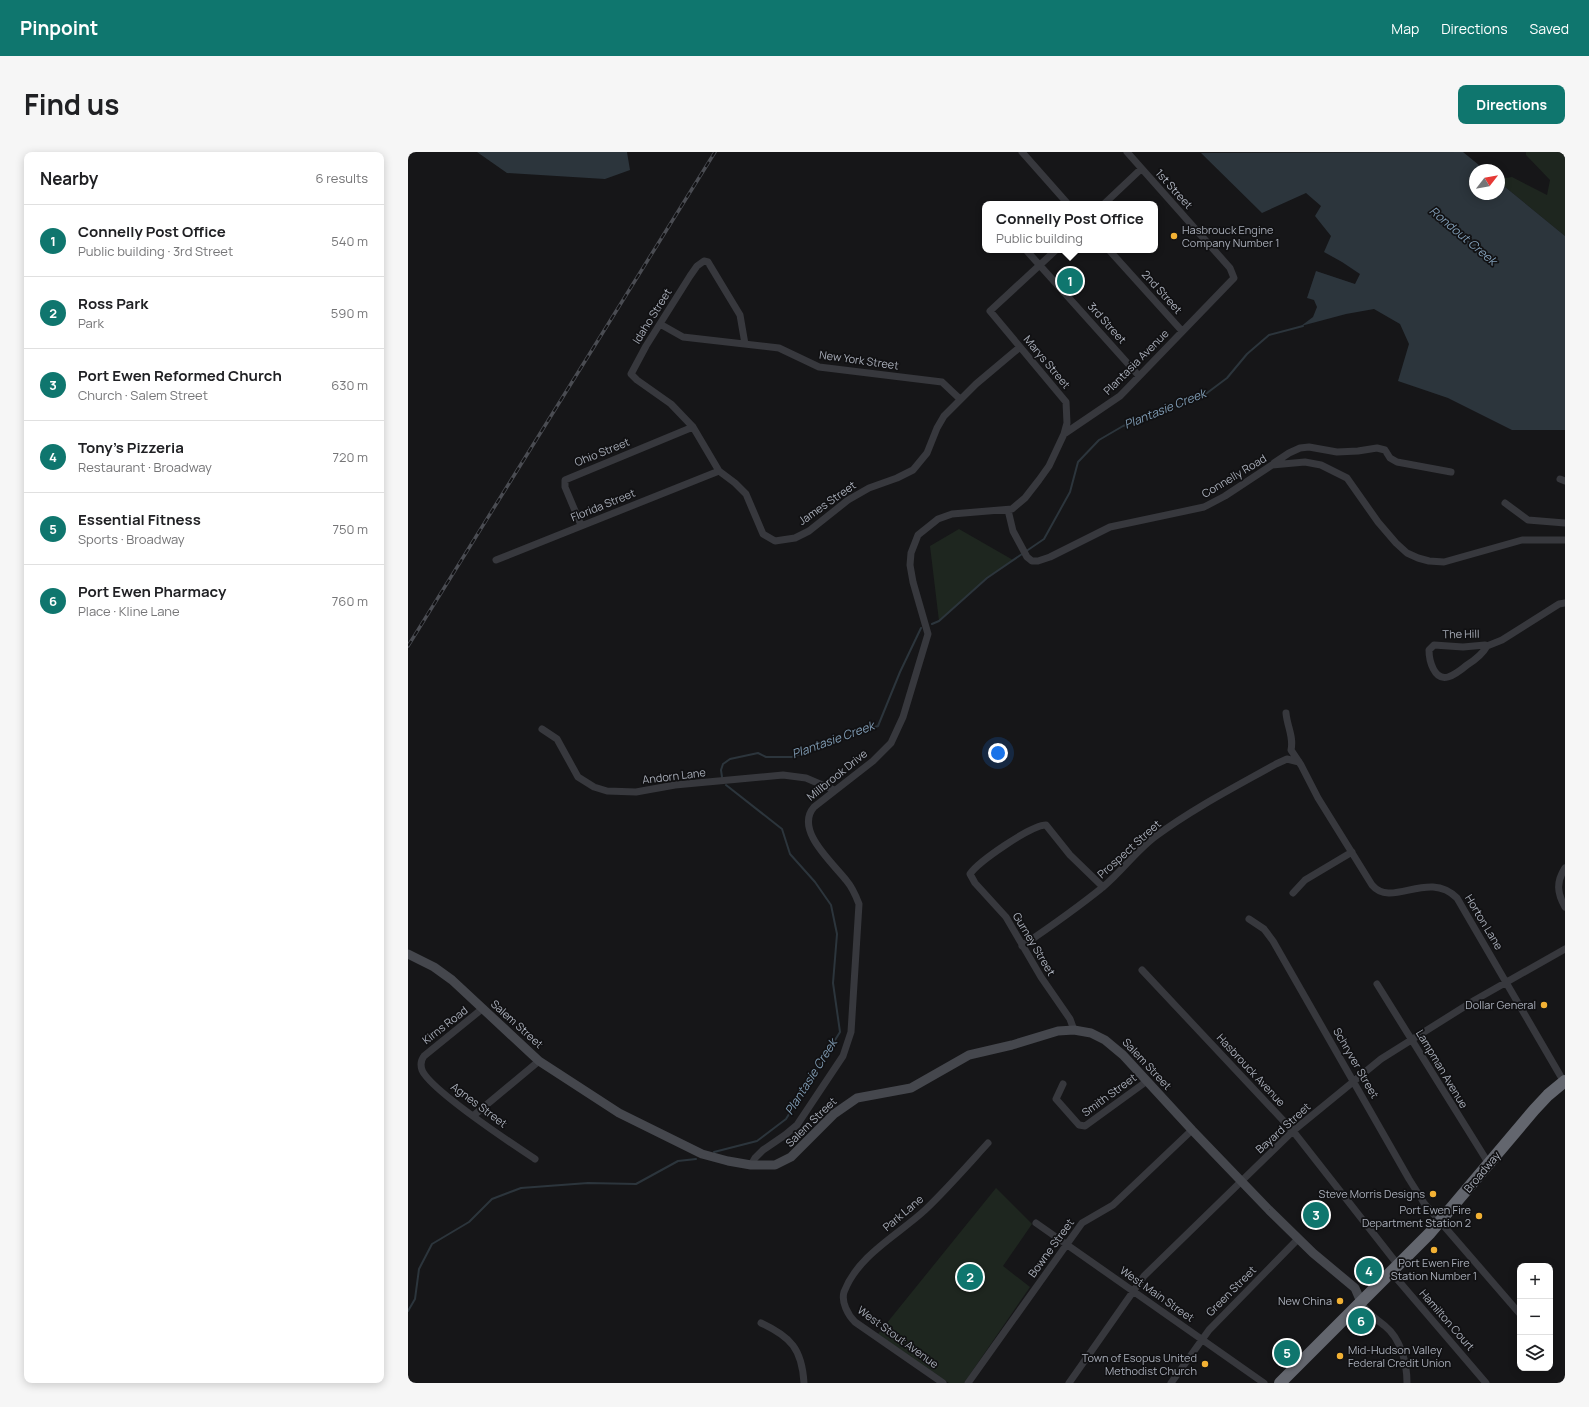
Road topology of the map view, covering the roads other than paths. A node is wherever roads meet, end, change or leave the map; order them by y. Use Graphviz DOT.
graph roads {
  1 [pos="1023,152"];
  2 [pos="1127,152"];
  3 [pos="1141,169"];
  4 [pos="1065,201"];
  5 [pos="1107,201"];
  6 [pos="1029,253"];
  7 [pos="1053,253"];
  8 [pos="1112,253"];
  9 [pos="1040,266"];
  10 [pos="1234,278"];
  11 [pos="660,324"];
  12 [pos="1182,331"];
  13 [pos="745,344"];
  14 [pos="1020,347"];
  15 [pos="1139,376"];
  16 [pos="640,382"];
  17 [pos="960,399"];
  18 [pos="693,427"];
  19 [pos="1064,434"];
  20 [pos="1272,465"];
  21 [pos="719,471"];
  22 [pos="1452,472"];
  23 [pos="1505,504"];
  24 [pos="1008,510"];
  25 [pos="1565,523"];
  26 [pos="581,525"];
  27 [pos="1565,540"];
  28 [pos="496,560"];
  29 [pos="1565,603"];
  30 [pos="1487,646"];
  31 [pos="1286,713"];
  32 [pos="542,729"];
  33 [pos="1299,762"];
  34 [pos="834,790"];
  35 [pos="1352,852"];
  36 [pos="1565,868"];
  37 [pos="1103,886"];
  38 [pos="1293,893"];
  39 [pos="1565,907"];
  40 [pos="1249,919"];
  41 [pos="1022,946"];
  42 [pos="1565,949"];
  43 [pos="408,954"];
  44 [pos="1142,970"];
  45 [pos="1506,982"];
  46 [pos="1377,984"];
  47 [pos="482,1009"];
  48 [pos="1074,1030"];
  49 [pos="1411,1040"];
  50 [pos="422,1059"];
  51 [pos="539,1061"];
  52 [pos="1147,1081"];
  53 [pos="1353,1081"];
  54 [pos="1565,1081"];
  55 [pos="1063,1084"];
  56 [pos="472,1116"];
  57 [pos="1192,1130"];
  58 [pos="1294,1131"];
  59 [pos="988,1143"];
  60 [pos="535,1160"];
  61 [pos="1488,1164"];
  62 [pos="752,1165"];
  63 [pos="1241,1181"];
  64 [pos="1440,1222"];
  65 [pos="1036,1224"];
  66 [pos="1298,1239"];
  67 [pos="1066,1244"];
  68 [pos="1395,1269"];
  69 [pos="1134,1291"];
  70 [pos="1361,1302"];
  71 [pos="845,1305"];
  72 [pos="1517,1311"];
  73 [pos="761,1323"];
  74 [pos="1201,1339"];
  75 [pos="804,1383"];
  76 [pos="943,1383"];
  77 [pos="968,1383"];
  78 [pos="1069,1383"];
  79 [pos="1171,1383"];
  80 [pos="1264,1383"];
  81 [pos="1280,1383"];
  82 [pos="1407,1383"];
  83 [pos="1486,1383"];
  1 -- 4 [label="street"];
  2 -- 3 [label="street, 1st Street"];
  3 -- 5 [label="street"];
  3 -- 10 [label="street, 1st Street"];
  6 -- 9 [label="street, 3rd Street"];
  7 -- 9 [label="street"];
  8 -- 12 [label="street, 2nd Street"];
  9 -- 14 [label="street, Marys Street"];
  9 -- 15 [label="street, 3rd Street"];
  10 -- 12 [label="street, Plantasia Avenue"];
  11 -- 13 [label="street, New York Street"];
  11 -- 13 [label="street, Idaho Street"];
  11 -- 16 [label="street, Idaho Street"];
  12 -- 15 [label="street, Plantasia Avenue"];
  13 -- 17 [label="street, New York Street"];
  14 -- 17 [label="street, James Street"];
  14 -- 19 [label="street, Marys Street"];
  15 -- 19 [label="street, Plantasia Avenue"];
  16 -- 18 [label="street, James Street"];
  17 -- 21 [label="street, James Street"];
  18 -- 21 [label="street, James Street"];
  18 -- 26 [label="street, Ohio Street"];
  19 -- 24 [label="street"];
  20 -- 22 [label="street"];
  20 -- 24 [label="street, Connelly Road"];
  20 -- 27 [label="street, Connelly Road"];
  21 -- 26 [label="street, Florida Street"];
  23 -- 25 [label="street"];
  24 -- 34 [label="street, Millbrook Drive"];
  26 -- 28 [label="street, Florida Street"];
  29 -- 30 [label="street, The Hill"];
  30 -- 30 [label="street, The Hill"];
  31 -- 33 [label="street, Horton Lane"];
  32 -- 34 [label="street, Andorn Lane"];
  33 -- 35 [label="street, Horton Lane"];
  33 -- 37 [label="street, Prospect Street"];
  34 -- 62 [label="street, Millbrook Drive"];
  35 -- 38 [label="street"];
  35 -- 45 [label="street, Horton Lane"];
  36 -- 39 [label="street"];
  37 -- 41 [label="street, Prospect Street"];
  37 -- 41 [label="street, Gurney Street"];
  40 -- 53 [label="street, Schryver Street"];
  41 -- 48 [label="street, Gurney Street"];
  42 -- 45 [label="street, Bayard Street"];
  43 -- 47 [label="street, Salem Street"];
  44 -- 58 [label="street, Hasbrouck Avenue"];
  45 -- 49 [label="street, Bayard Street"];
  45 -- 54 [label="street, Horton Lane"];
  46 -- 49 [label="street, Lampman Avenue"];
  47 -- 50 [label="street, Kirns Road"];
  47 -- 51 [label="street, Salem Street"];
  48 -- 52 [label="street, Salem Street"];
  48 -- 62 [label="street, Salem Street"];
  49 -- 53 [label="street, Bayard Street"];
  49 -- 61 [label="street, Lampman Avenue"];
  50 -- 56 [label="street, Agnes Street"];
  51 -- 56 [label="street"];
  51 -- 62 [label="street, Salem Street"];
  52 -- 55 [label="street, Smith Street"];
  52 -- 57 [label="street, Salem Street"];
  53 -- 58 [label="street, Bayard Street"];
  53 -- 64 [label="street, Schryver Street"];
  54 -- 61 [label="highway, Broadway"];
  56 -- 60 [label="street, Agnes Street"];
  57 -- 63 [label="street, Salem Street"];
  57 -- 67 [label="street, Bowne Street"];
  58 -- 63 [label="street, Bayard Street"];
  58 -- 68 [label="street, Hasbrouck Avenue"];
  59 -- 71 [label="street, Park Lane"];
  61 -- 64 [label="highway, Broadway"];
  63 -- 66 [label="street, Salem Street"];
  63 -- 69 [label="street, Bayard Street"];
  64 -- 68 [label="highway, Broadway"];
  64 -- 72 [label="street, Schryver Street"];
  65 -- 67 [label="street, West Main Street"];
  66 -- 70 [label="street, Salem Street"];
  66 -- 74 [label="street, Green Street"];
  67 -- 69 [label="street, West Main Street"];
  67 -- 77 [label="street, Bowne Street"];
  68 -- 70 [label="highway, Broadway"];
  68 -- 83 [label="street, Hamilton Court"];
  69 -- 74 [label="street, West Main Street"];
  69 -- 78 [label="street, Bayard Street"];
  70 -- 81 [label="highway, Broadway"];
  70 -- 82 [label="street"];
  71 -- 76 [label="street, West Stout Avenue"];
  73 -- 75 [label="street"];
  74 -- 79 [label="street, Green Street"];
  74 -- 80 [label="street, West Main Street"];
}
